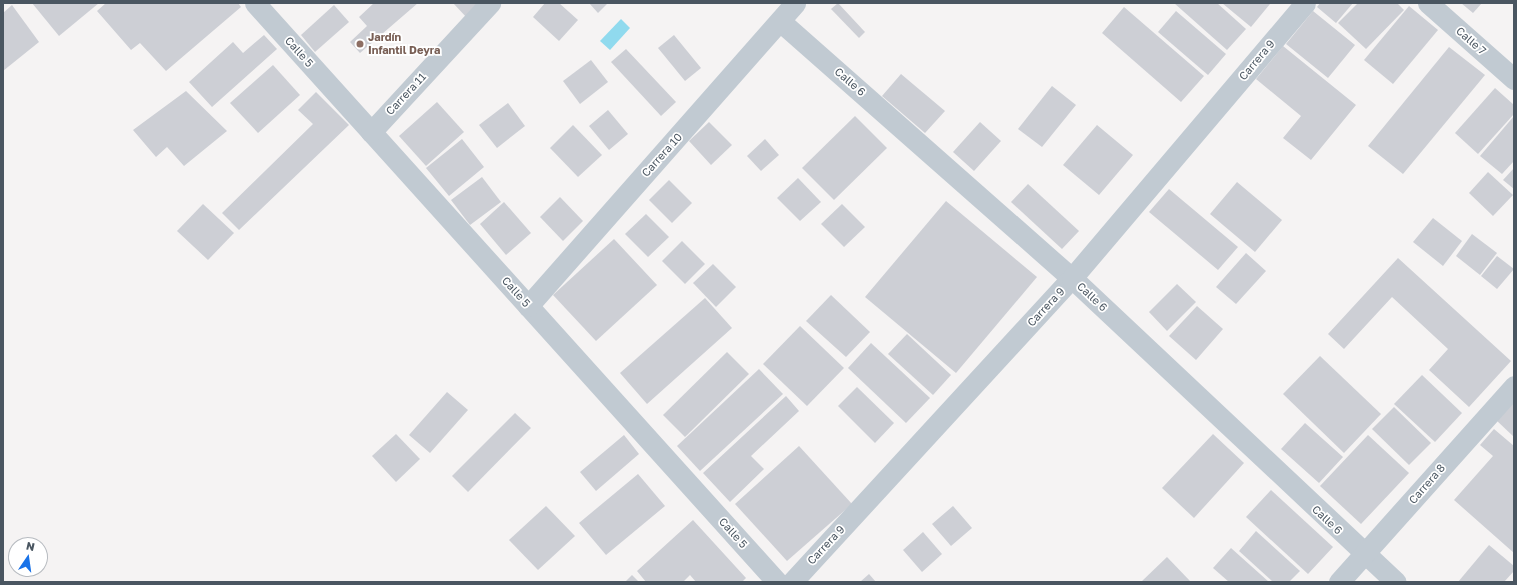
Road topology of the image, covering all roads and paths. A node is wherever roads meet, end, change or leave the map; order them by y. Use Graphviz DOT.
graph roads {
  1 [pos="255,3"];
  2 [pos="490,3"];
  3 [pos="795,3"];
  4 [pos="1305,3"];
  5 [pos="1428,3"];
  6 [pos="780,21"];
  7 [pos="1514,79"];
  8 [pos="371,132"];
  9 [pos="1072,278"];
  10 [pos="528,306"];
  11 [pos="1514,386"];
  12 [pos="1364,556"];
  13 [pos="776,582"];
  14 [pos="792,582"];
  15 [pos="1339,582"];
  16 [pos="1396,582"];
  1 -- 8 [label="street, Calle 5"];
  2 -- 8 [label="street, Carrera 11"];
  3 -- 6 [label="street, Carrera 10"];
  4 -- 9 [label="street, Carrera 9"];
  5 -- 7 [label="street, Calle 7"];
  6 -- 9 [label="street, Calle 6"];
  6 -- 10 [label="street, Carrera 10"];
  8 -- 10 [label="street, Calle 5"];
  9 -- 12 [label="street, Calle 6"];
  9 -- 14 [label="street, Carrera 9"];
  10 -- 13 [label="street, Calle 5"];
  11 -- 12 [label="street, Carrera 8"];
  12 -- 15 [label="street, Carrera 8"];
  12 -- 16 [label="street, Calle 6"];
}
